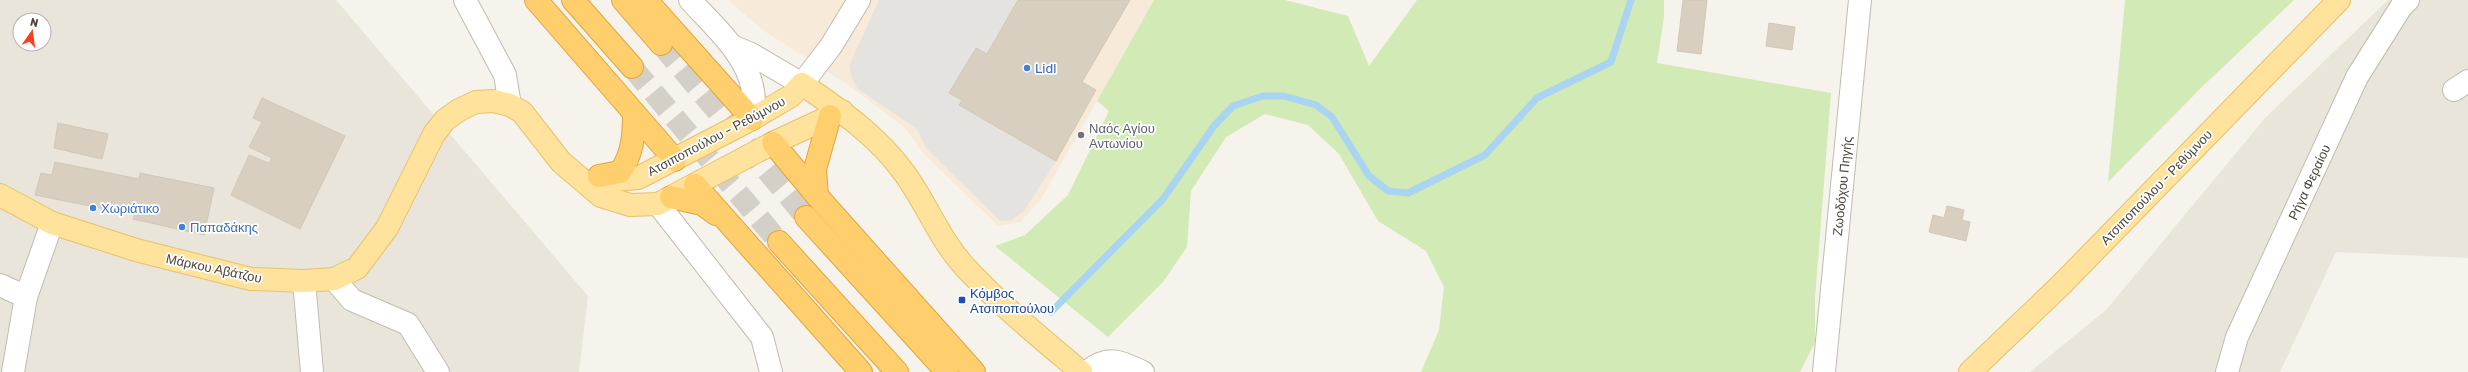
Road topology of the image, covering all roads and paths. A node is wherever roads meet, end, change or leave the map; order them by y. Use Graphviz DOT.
graph roads {
  1 [pos="465,0"];
  2 [pos="536,0"];
  3 [pos="573,0"];
  4 [pos="623,0"];
  5 [pos="646,0"];
  6 [pos="690,0"];
  7 [pos="859,0"];
  8 [pos="1860,0"];
  9 [pos="2339,0"];
  10 [pos="2408,0"];
  11 [pos="661,44"];
  12 [pos="732,46"];
  13 [pos="632,67"];
  14 [pos="802,84"];
  15 [pos="510,105"];
  16 [pos="634,113"];
  17 [pos="836,113"];
  18 [pos="752,119"];
  19 [pos="773,143"];
  20 [pos="675,160"];
  21 [pos="561,162"];
  22 [pos="598,176"];
  23 [pos="695,185"];
  24 [pos="0,195"];
  25 [pos="817,196"];
  26 [pos="664,201"];
  27 [pos="806,217"];
  28 [pos="52,223"];
  29 [pos="779,242"];
  30 [pos="747,244"];
  31 [pos="334,279"];
  32 [pos="304,281"];
  33 [pos="0,285"];
  34 [pos="26,297"];
  35 [pos="13,372"];
  36 [pos="312,372"];
  37 [pos="438,372"];
  38 [pos="771,372"];
  39 [pos="861,372"];
  40 [pos="897,372"];
  41 [pos="947,372"];
  42 [pos="974,372"];
  43 [pos="1081,372"];
  44 [pos="1087,372"];
  45 [pos="1143,372"];
  46 [pos="1824,372"];
  47 [pos="1970,372"];
  48 [pos="2226,372"];
  1 -- 15 [label="street"];
  2 -- 16 [label="highway"];
  3 -- 13 [label="highway"];
  4 -- 11 [label="highway"];
  5 -- 18 [label="highway"];
  6 -- 12 [label="street"];
  7 -- 14 [label="street"];
  8 -- 46 [label="street, Ζωοδόχου Πηγής"];
  9 -- 47 [label="main road, Ατσιποπούλου - Ρεθύμνου"];
  10 -- 48 [label="street, Ρήγα Φεραίου"];
  12 -- 14 [label="street"];
  12 -- 18 [label="street"];
  14 -- 17 [label="main road"];
  14 -- 18 [label="main road, Ατσιποπούλου - Ρεθύμνου"];
  15 -- 21 [label="main road, Μάρκου Αβάτζου"];
  15 -- 31 [label="main road, Μάρκου Αβάτζου"];
  16 -- 20 [label="highway"];
  16 -- 22 [label="highway"];
  17 -- 19 [label="main road"];
  17 -- 25 [label="highway"];
  17 -- 43 [label="main road"];
  18 -- 19 [label="main road"];
  18 -- 20 [label="main road, Ατσιποπούλου - Ρεθύμνου"];
  19 -- 23 [label="main road"];
  19 -- 25 [label="highway"];
  20 -- 22 [label="main road, Ατσιποπούλου - Ρεθύμνου"];
  20 -- 23 [label="main road"];
  21 -- 22 [label="main road, Ατσιποπούλου - Ρεθύμνου"];
  21 -- 26 [label="main road"];
  23 -- 26 [label="main road"];
  23 -- 30 [label="highway"];
  24 -- 28 [label="main road, Μάρκου Αβάτζου"];
  25 -- 42 [label="highway"];
  26 -- 30 [label="highway"];
  26 -- 38 [label="street"];
  27 -- 41 [label="highway"];
  28 -- 32 [label="main road, Μάρκου Αβάτζου"];
  28 -- 34 [label="street"];
  29 -- 40 [label="highway"];
  30 -- 39 [label="highway"];
  31 -- 32 [label="main road, Μάρκου Αβάτζου"];
  31 -- 37 [label="street"];
  32 -- 36 [label="street"];
  33 -- 34 [label="street"];
  34 -- 35 [label="street"];
  44 -- 45 [label="street"];
}
